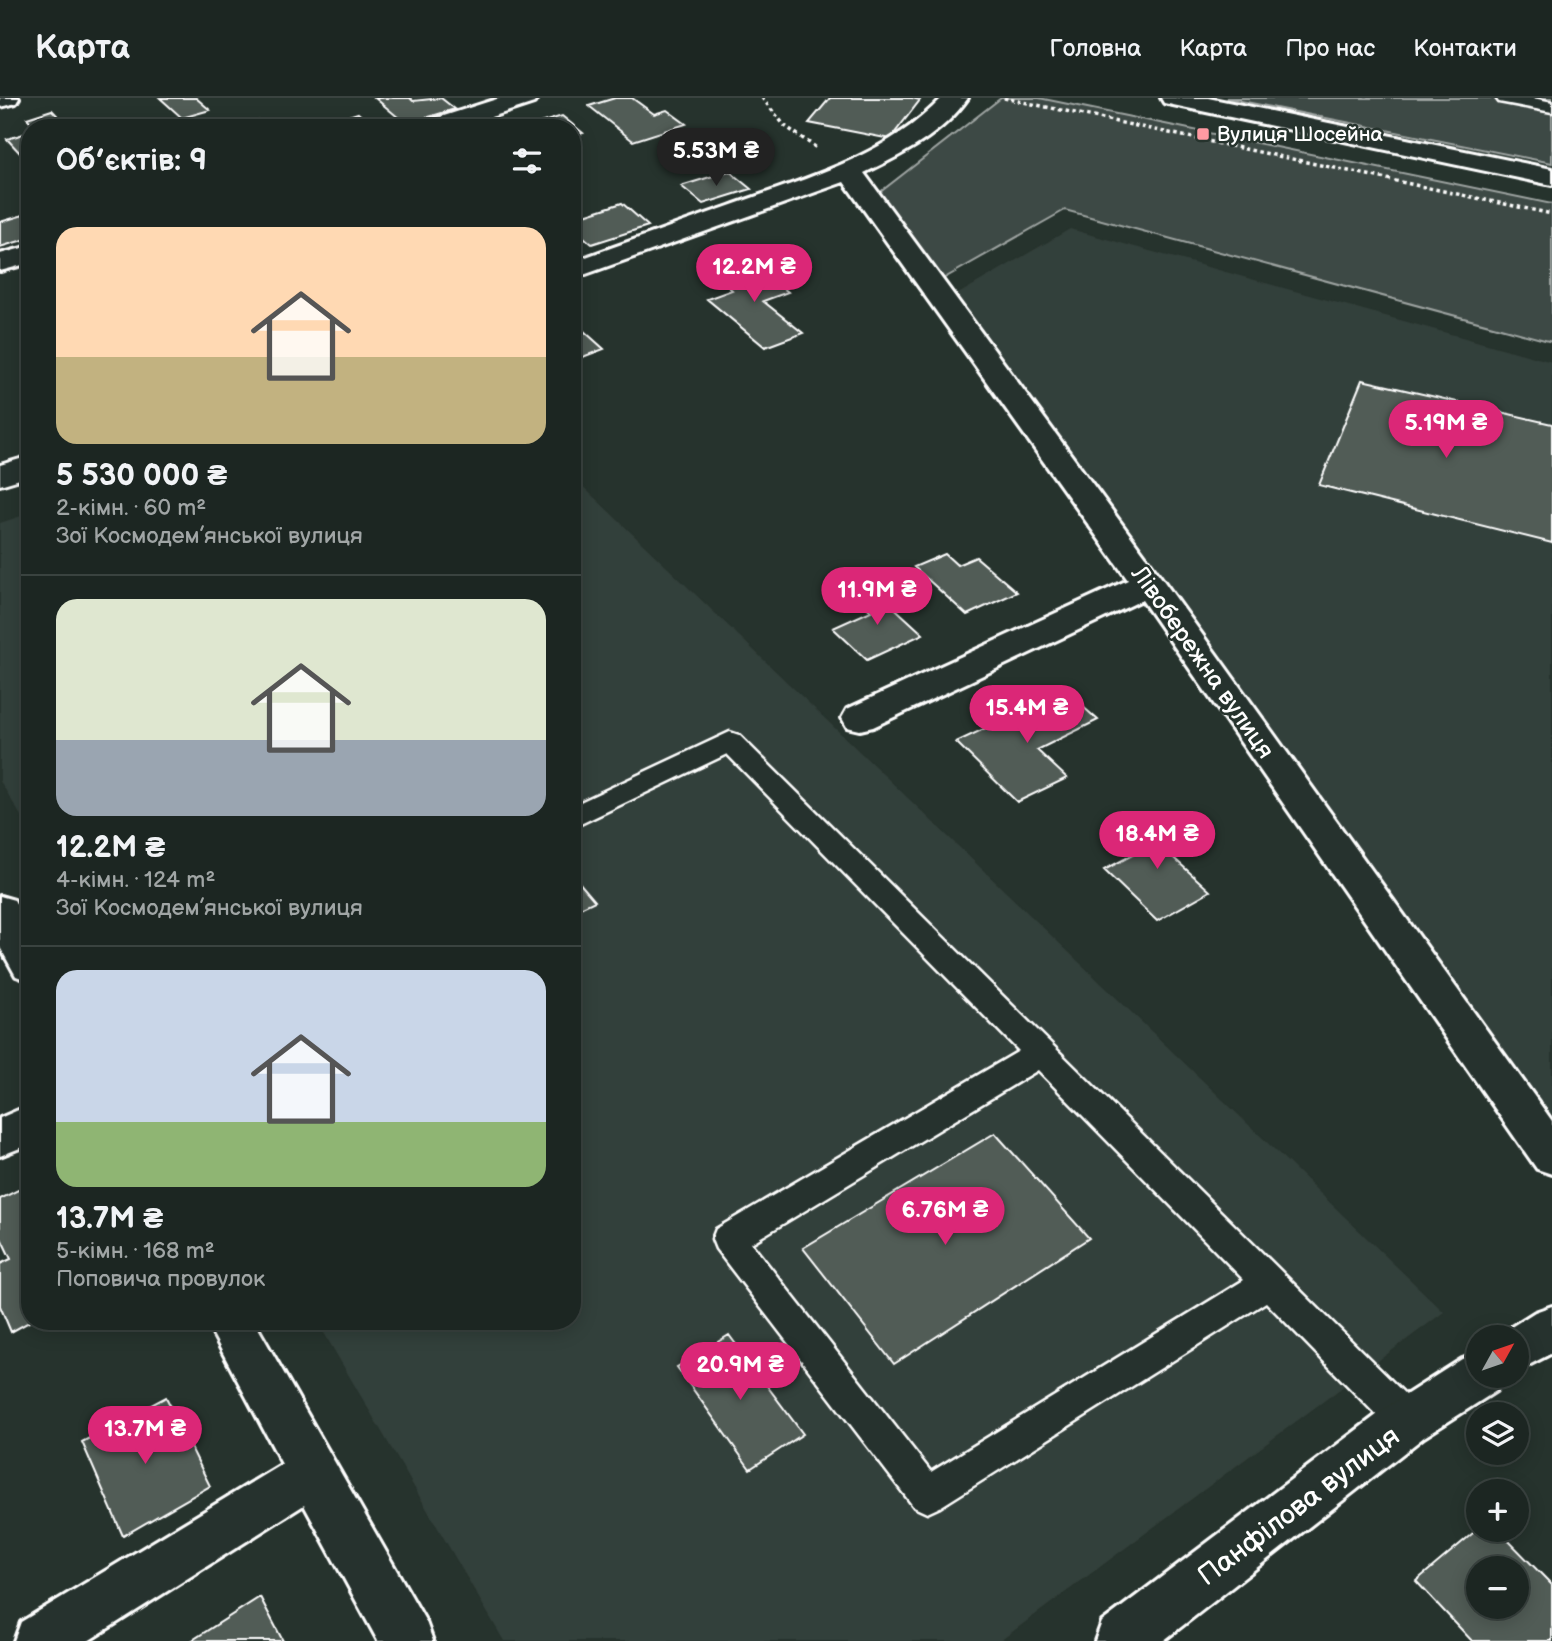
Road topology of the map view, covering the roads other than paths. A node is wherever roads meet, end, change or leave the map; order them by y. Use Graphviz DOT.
graph roads {
  1 [pos="7,98"];
  2 [pos="525,98"];
  3 [pos="956,98"];
  4 [pos="1173,98"];
  5 [pos="1504,98"];
  6 [pos="0,100"];
  7 [pos="1552,107"];
  8 [pos="459,119"];
  9 [pos="850,172"];
  10 [pos="1552,177"];
  11 [pos="21,257"];
  12 [pos="0,263"];
  13 [pos="581,268"];
  14 [pos="21,469"];
  15 [pos="0,476"];
  16 [pos="1148,584"];
  17 [pos="860,718"];
  18 [pos="581,814"];
  19 [pos="0,911"];
  20 [pos="21,949"];
  21 [pos="1041,1053"];
  22 [pos="21,1128"];
  23 [pos="0,1138"];
  24 [pos="1552,1156"];
  25 [pos="1269,1282"];
  26 [pos="1552,1327"];
  27 [pos="234,1330"];
  28 [pos="1530,1341"];
  29 [pos="1466,1382"];
  30 [pos="1407,1421"];
  31 [pos="313,1472"];
  32 [pos="40,1641"];
  33 [pos="407,1641"];
  34 [pos="1121,1641"];
  1 -- 6 [label="main road"];
  2 -- 8 [label="main road"];
  3 -- 9 [label="main road"];
  4 -- 10 [label="main road"];
  5 -- 7 [label="lane"];
  9 -- 13 [label="main road"];
  9 -- 16 [label="main road, Лівобережна вулиця"];
  11 -- 12 [label="main road"];
  14 -- 15 [label="main road"];
  16 -- 17 [label="main road"];
  16 -- 24 [label="main road, Лівобережна вулиця"];
  18 -- 21 [label="lane"];
  19 -- 20 [label="main road"];
  21 -- 25 [label="lane"];
  21 -- 25 [label="lane"];
  22 -- 23 [label="main road"];
  25 -- 30 [label="lane"];
  26 -- 28 [label="main road"];
  27 -- 31 [label="main road"];
  29 -- 30 [label="main road, Панфілова вулиця"];
  30 -- 34 [label="main road, Панфілова вулиця"];
  31 -- 32 [label="main road"];
  31 -- 33 [label="main road"];
}
